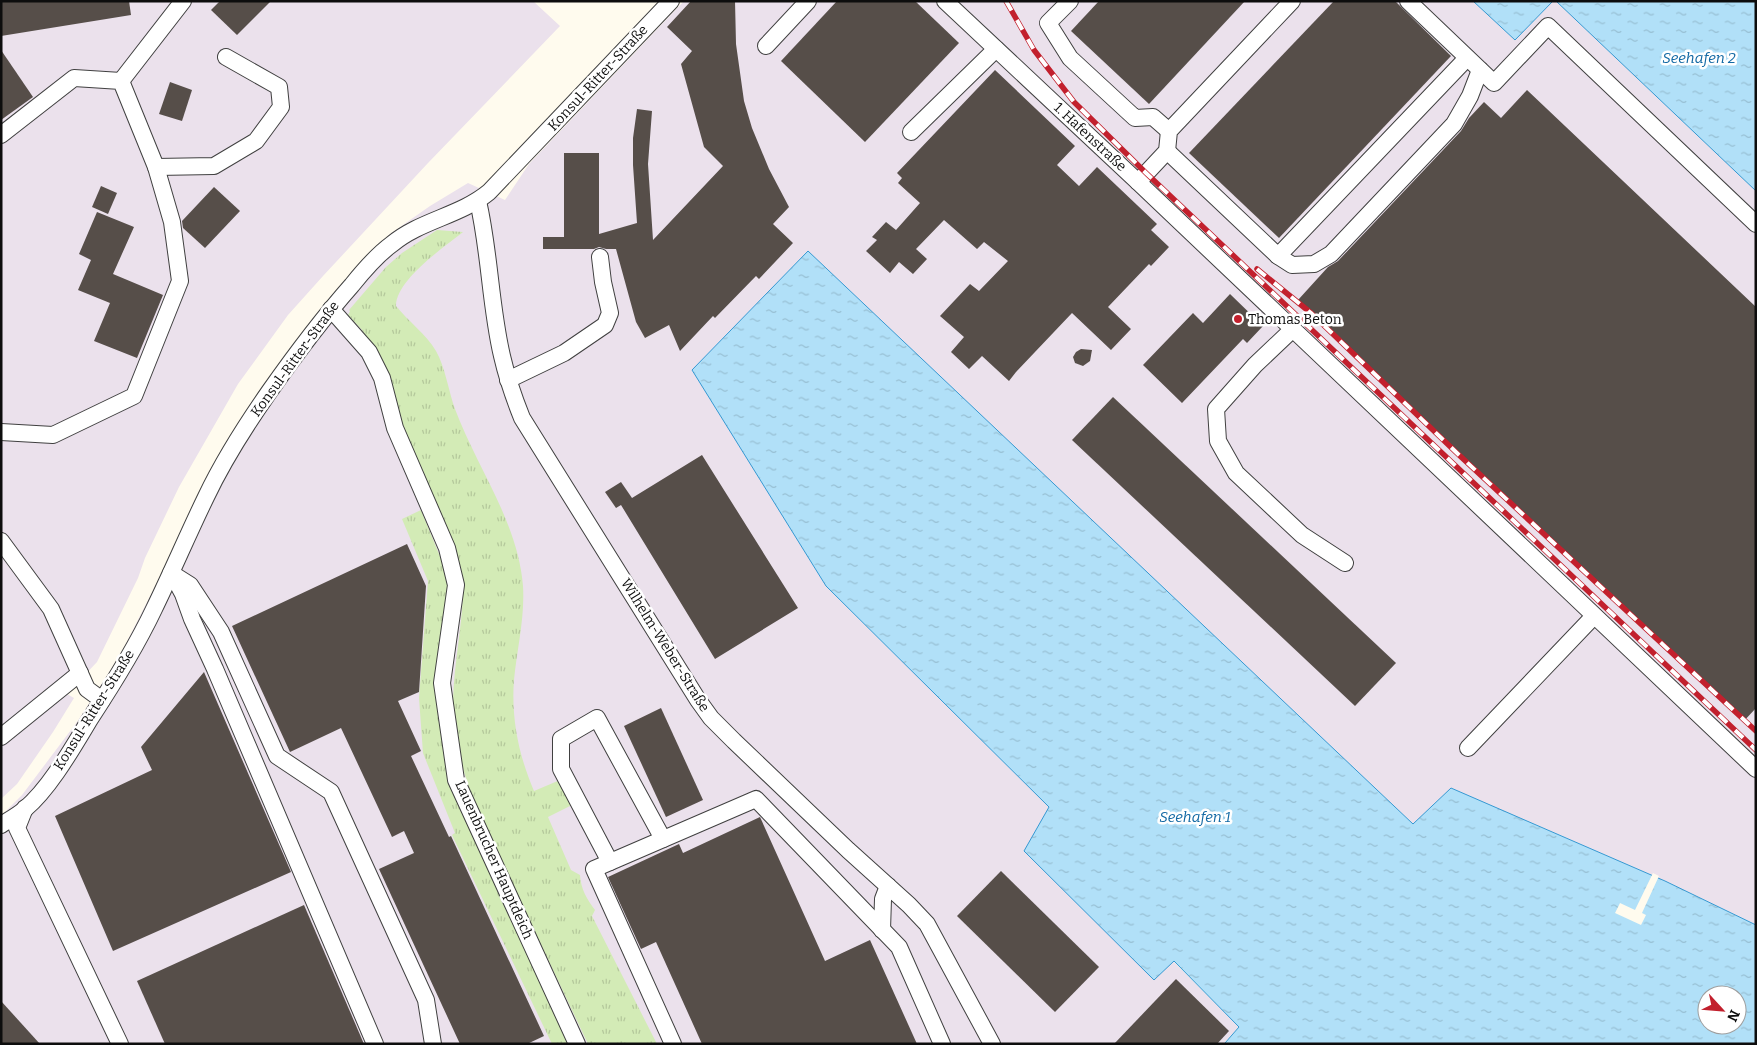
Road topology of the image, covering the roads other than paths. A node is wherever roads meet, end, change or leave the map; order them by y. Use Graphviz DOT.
graph roads {
  1 [pos="183,1"];
  2 [pos="671,1"];
  3 [pos="808,1"];
  4 [pos="945,1"];
  5 [pos="1070,1"];
  6 [pos="1292,1"];
  7 [pos="1408,1"];
  8 [pos="766,46"];
  9 [pos="996,49"];
  10 [pos="226,57"];
  11 [pos="1467,58"];
  12 [pos="1480,70"];
  13 [pos="121,82"];
  14 [pos="911,132"];
  15 [pos="1169,132"];
  16 [pos="1,135"];
  17 [pos="1167,151"];
  18 [pos="156,167"];
  19 [pos="1138,182"];
  20 [pos="478,202"];
  21 [pos="1756,224"];
  22 [pos="1278,256"];
  23 [pos="600,257"];
  24 [pos="331,309"];
  25 [pos="1293,329"];
  26 [pos="508,380"];
  27 [pos="1,432"];
  28 [pos="1,541"];
  29 [pos="1344,563"];
  30 [pos="171,572"];
  31 [pos="1594,616"];
  32 [pos="80,673"];
  33 [pos="102,700"];
  34 [pos="1,737"];
  35 [pos="1468,748"];
  36 [pos="1756,769"];
  37 [pos="25,808"];
  38 [pos="1,825"];
  39 [pos="663,839"];
  40 [pos="610,862"];
  41 [pos="888,886"];
  42 [pos="882,930"];
  43 [pos="120,1044"];
  44 [pos="375,1044"];
  45 [pos="433,1044"];
  46 [pos="577,1044"];
  47 [pos="673,1044"];
  48 [pos="942,1044"];
  49 [pos="992,1044"];
  1 -- 13 [label="street"];
  2 -- 20 [label="street, Konsul-Ritter-Straße"];
  3 -- 8 [label="street"];
  4 -- 9 [label="street, 1. Hafenstraße"];
  5 -- 15 [label="street"];
  6 -- 15 [label="street"];
  7 -- 11 [label="street"];
  9 -- 14 [label="street"];
  9 -- 19 [label="street, 1. Hafenstraße"];
  10 -- 18 [label="street"];
  11 -- 12 [label="street"];
  11 -- 22 [label="street"];
  12 -- 21 [label="street"];
  12 -- 22 [label="street"];
  13 -- 16 [label="street"];
  13 -- 18 [label="street"];
  15 -- 17 [label="street"];
  17 -- 19 [label="street"];
  17 -- 22 [label="street"];
  18 -- 27 [label="street"];
  19 -- 25 [label="street, 1. Hafenstraße"];
  20 -- 24 [label="street, Konsul-Ritter-Straße"];
  20 -- 26 [label="street, Wilhelm-Weber-Straße"];
  23 -- 26 [label="street"];
  24 -- 30 [label="street, Konsul-Ritter-Straße"];
  24 -- 46 [label="street, Lauenbrucher Hauptdeich"];
  25 -- 29 [label="street"];
  25 -- 31 [label="street, 1. Hafenstraße"];
  26 -- 41 [label="street, Wilhelm-Weber-Straße"];
  28 -- 32 [label="street"];
  30 -- 33 [label="street, Konsul-Ritter-Straße"];
  30 -- 44 [label="street"];
  30 -- 45 [label="street"];
  31 -- 35 [label="street"];
  31 -- 36 [label="street, 1. Hafenstraße"];
  32 -- 33 [label="street"];
  32 -- 34 [label="street"];
  33 -- 37 [label="street, Konsul-Ritter-Straße"];
  37 -- 38 [label="street, Konsul-Ritter-Straße"];
  37 -- 43 [label="street"];
  39 -- 40 [label="street"];
  39 -- 40 [label="street"];
  39 -- 42 [label="street"];
  40 -- 47 [label="street"];
  41 -- 42 [label="street"];
  41 -- 49 [label="street, Wilhelm-Weber-Straße"];
  42 -- 48 [label="street"];
}
